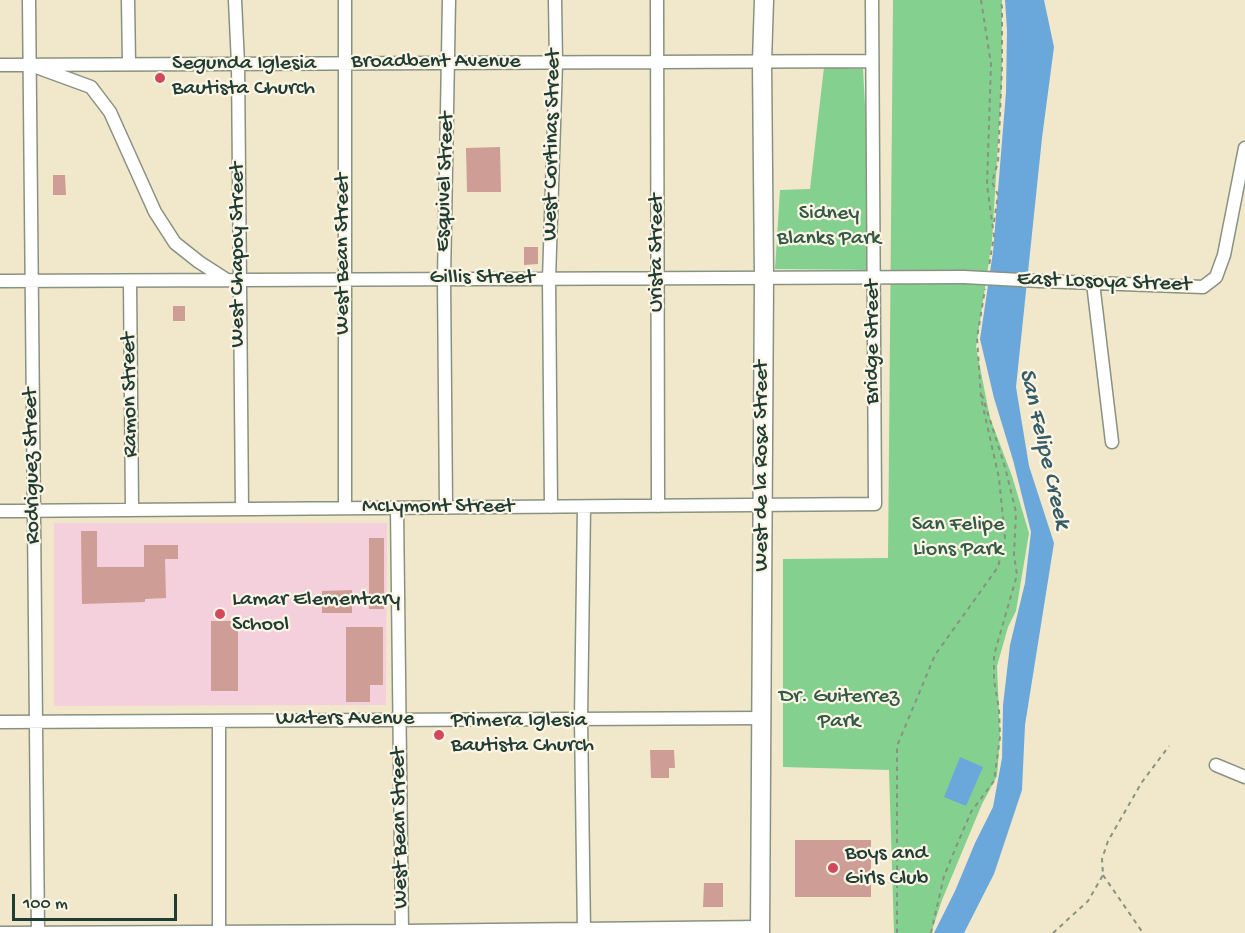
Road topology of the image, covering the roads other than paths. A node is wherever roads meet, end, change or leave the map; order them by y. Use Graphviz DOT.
graph roads {
  1 [pos="29,0"];
  2 [pos="128,0"];
  3 [pos="235,0"];
  4 [pos="345,0"];
  5 [pos="449,0"];
  6 [pos="555,0"];
  7 [pos="657,0"];
  8 [pos="764,0"];
  9 [pos="872,0"];
  10 [pos="872,61"];
  11 [pos="657,62"];
  12 [pos="762,62"];
  13 [pos="344,63"];
  14 [pos="449,63"];
  15 [pos="556,63"];
  16 [pos="129,64"];
  17 [pos="238,64"];
  18 [pos="0,65"];
  19 [pos="29,65"];
  20 [pos="1245,148"];
  21 [pos="874,277"];
  22 [pos="963,277"];
  23 [pos="658,278"];
  24 [pos="764,278"];
  25 [pos="444,279"];
  26 [pos="549,279"];
  27 [pos="130,280"];
  28 [pos="233,280"];
  29 [pos="344,280"];
  30 [pos="0,281"];
  31 [pos="32,281"];
  32 [pos="1093,283"];
  33 [pos="1112,442"];
  34 [pos="875,504"];
  35 [pos="763,505"];
  36 [pos="658,506"];
  37 [pos="446,507"];
  38 [pos="551,507"];
  39 [pos="585,507"];
  40 [pos="345,508"];
  41 [pos="397,508"];
  42 [pos="242,509"];
  43 [pos="132,510"];
  44 [pos="0,511"];
  45 [pos="34,511"];
  46 [pos="763,718"];
  47 [pos="581,719"];
  48 [pos="400,720"];
  49 [pos="219,721"];
  50 [pos="0,722"];
  51 [pos="36,722"];
  52 [pos="1216,765"];
  53 [pos="1245,777"];
  54 [pos="761,930"];
  55 [pos="584,931"];
  56 [pos="219,932"];
  57 [pos="402,932"];
  58 [pos="0,933"];
  59 [pos="38,933"];
  1 -- 19 [label="street, Rodriguez Street"];
  2 -- 16 [label="street"];
  3 -- 17 [label="street, West Chapoy Street"];
  4 -- 13 [label="street, West Bean Street"];
  5 -- 14 [label="street, Esquivel Street"];
  6 -- 15 [label="street, West Cortinas Street"];
  7 -- 11 [label="street, Urista Street"];
  8 -- 12 [label="street, West de la Rosa Street"];
  9 -- 10 [label="street, Bridge Street"];
  10 -- 12 [label="street, Broadbent Avenue"];
  10 -- 21 [label="street, Bridge Street"];
  11 -- 12 [label="street, Broadbent Avenue"];
  11 -- 15 [label="street, Broadbent Avenue"];
  11 -- 23 [label="street, Urista Street"];
  12 -- 24 [label="street, West de la Rosa Street"];
  13 -- 14 [label="street, Broadbent Avenue"];
  13 -- 17 [label="street, Broadbent Avenue"];
  13 -- 29 [label="street, West Bean Street"];
  14 -- 15 [label="street, Broadbent Avenue"];
  14 -- 25 [label="street, Esquivel Street"];
  15 -- 26 [label="street, West Cortinas Street"];
  16 -- 17 [label="street, Broadbent Avenue"];
  16 -- 19 [label="street, Broadbent Avenue"];
  17 -- 28 [label="street, West Chapoy Street"];
  18 -- 19 [label="street, Broadbent Avenue"];
  19 -- 28 [label="street"];
  19 -- 31 [label="street, Rodriguez Street"];
  20 -- 32 [label="street, East Losoya Street"];
  21 -- 22 [label="street, Gillis Street"];
  21 -- 24 [label="street, Gillis Street"];
  21 -- 34 [label="street, Bridge Street"];
  22 -- 32 [label="street, East Losoya Street, bridge"];
  23 -- 24 [label="street, Gillis Street"];
  23 -- 26 [label="street, Gillis Street"];
  23 -- 36 [label="street, Urista Street"];
  24 -- 35 [label="street, West de la Rosa Street"];
  25 -- 26 [label="street, Gillis Street"];
  25 -- 29 [label="street, Gillis Street"];
  25 -- 37 [label="street, Esquivel Street"];
  26 -- 38 [label="street, West Cortinas Street"];
  27 -- 28 [label="street, Gillis Street"];
  27 -- 31 [label="street, Gillis Street"];
  27 -- 43 [label="street, Ramon Street"];
  28 -- 29 [label="street, Gillis Street"];
  28 -- 42 [label="street, West Chapoy Street"];
  29 -- 40 [label="street, West Bean Street"];
  30 -- 31 [label="street, Gillis Street"];
  31 -- 45 [label="street, Rodriguez Street"];
  32 -- 33 [label="street"];
  34 -- 35 [label="street, McLymont Street"];
  35 -- 36 [label="street, McLymont Street"];
  35 -- 46 [label="street, West de la Rosa Street"];
  36 -- 39 [label="street, McLymont Street"];
  37 -- 38 [label="street, McLymont Street"];
  37 -- 41 [label="street, McLymont Street"];
  38 -- 39 [label="street, McLymont Street"];
  39 -- 47 [label="street"];
  40 -- 41 [label="street, McLymont Street"];
  40 -- 42 [label="street, McLymont Street"];
  41 -- 48 [label="street, West Bean Street"];
  42 -- 43 [label="street, McLymont Street"];
  43 -- 45 [label="street, McLymont Street"];
  44 -- 45 [label="street, McLymont Street"];
  45 -- 51 [label="street, Rodriguez Street"];
  46 -- 47 [label="street, Waters Avenue"];
  46 -- 54 [label="street, West de la Rosa Street"];
  47 -- 48 [label="street, Waters Avenue"];
  47 -- 55 [label="street"];
  48 -- 49 [label="street, Waters Avenue"];
  48 -- 57 [label="street, West Bean Street"];
  49 -- 51 [label="street, Waters Avenue"];
  49 -- 56 [label="street"];
  50 -- 51 [label="street, Waters Avenue"];
  51 -- 59 [label="street, Rodriguez Street"];
  52 -- 53 [label="street"];
  54 -- 55 [label="street"];
  55 -- 57 [label="street"];
  56 -- 57 [label="street"];
  56 -- 59 [label="street"];
  58 -- 59 [label="street"];
}
